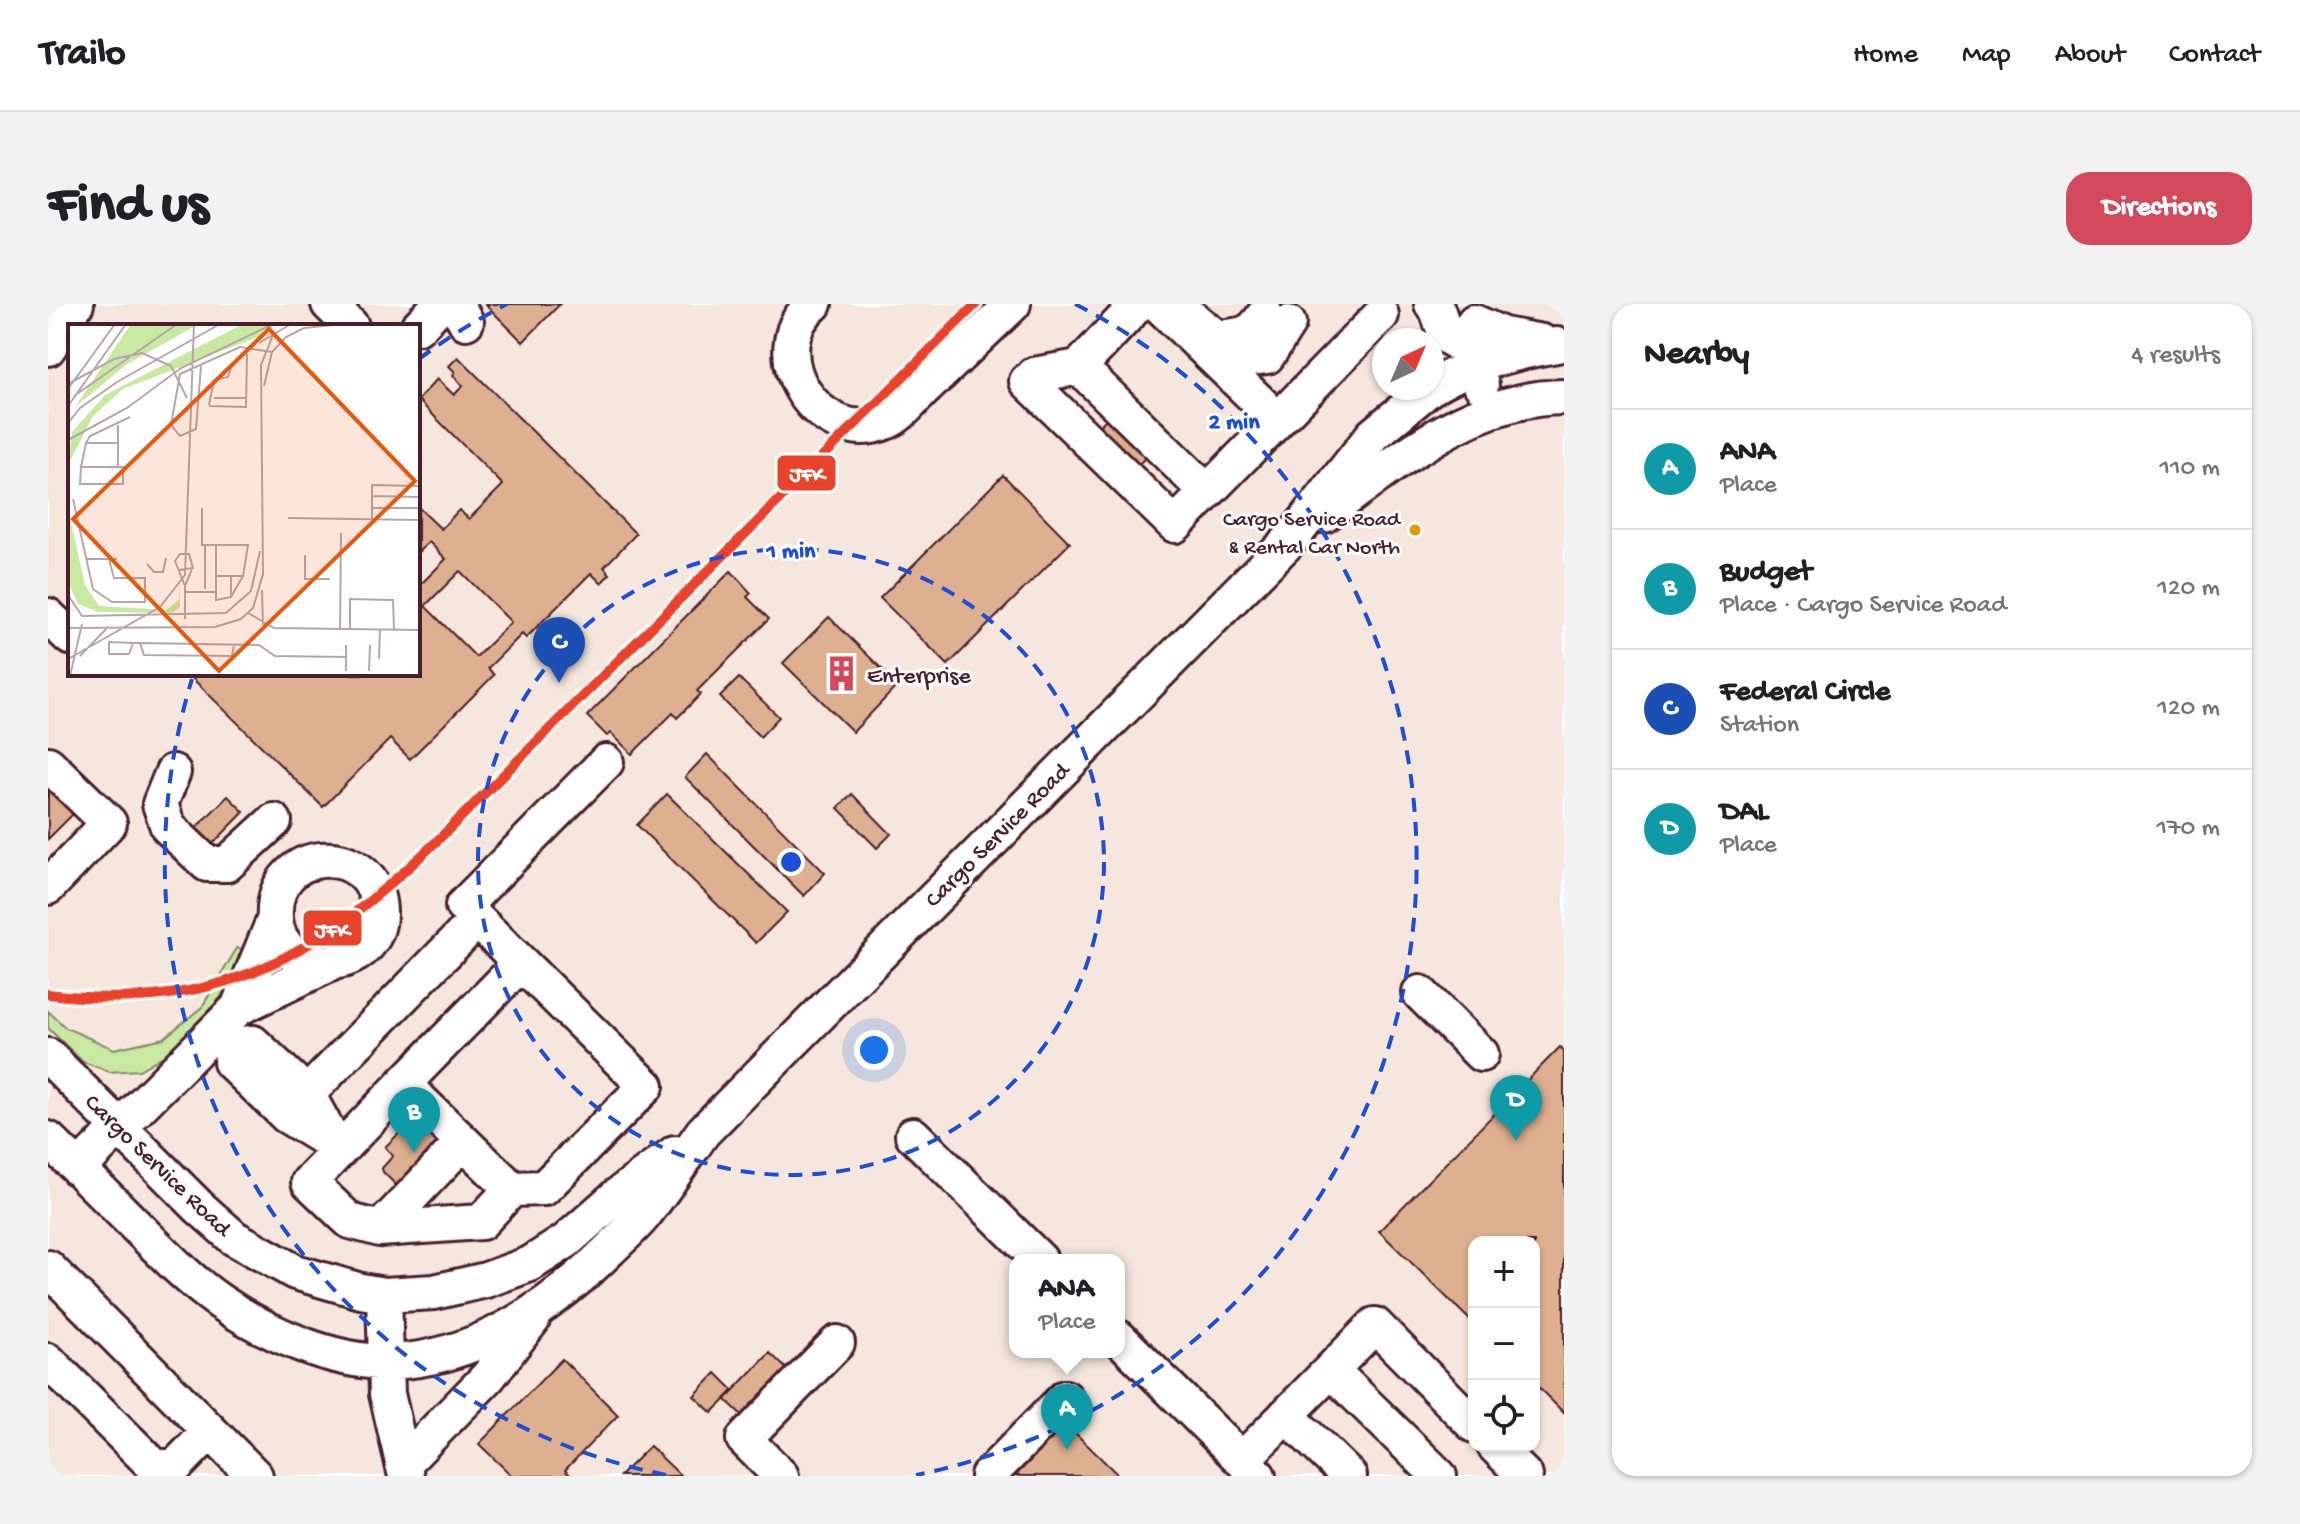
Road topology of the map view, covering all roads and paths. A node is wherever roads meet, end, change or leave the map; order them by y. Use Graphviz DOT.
graph roads {
  1 [pos="76,304"];
  2 [pos="329,304"];
  3 [pos="1013,304"];
  4 [pos="1138,304"];
  5 [pos="1158,304"];
  6 [pos="1176,304"];
  7 [pos="1429,304"];
  8 [pos="809,308"];
  9 [pos="454,310"];
  10 [pos="1381,315"];
  11 [pos="1276,319"];
  12 [pos="349,324"];
  13 [pos="420,326"];
  14 [pos="1431,328"];
  15 [pos="1469,335"];
  16 [pos="1561,346"];
  17 [pos="48,348"];
  18 [pos="1444,366"];
  19 [pos="1079,367"];
  20 [pos="1550,398"];
  21 [pos="1413,400"];
  22 [pos="1488,409"];
  23 [pos="1278,420"];
  24 [pos="1207,492"];
  25 [pos="1292,538"];
  26 [pos="48,616"];
  27 [pos="68,635"];
  28 [pos="606,762"];
  29 [pos="48,764"];
  30 [pos="173,772"];
  31 [pos="274,821"];
  32 [pos="48,887"];
  33 [pos="275,918"];
  34 [pos="477,920"];
  35 [pos="521,963"];
  36 [pos="330,964"];
  37 [pos="1420,993"];
  38 [pos="229,1028"];
  39 [pos="1481,1054"];
  40 [pos="48,1056"];
  41 [pos="403,1084"];
  42 [pos="307,1094"];
  43 [pos="119,1127"];
  44 [pos="703,1132"];
  45 [pos="913,1135"];
  46 [pos="48,1139"];
  47 [pos="463,1142"];
  48 [pos="337,1148"];
  49 [pos="78,1169"];
  50 [pos="512,1189"];
  51 [pos="380,1229"];
  52 [pos="1034,1254"];
  53 [pos="48,1268"];
  54 [pos="384,1295"];
  55 [pos="543,1307"];
  56 [pos="837,1343"];
  57 [pos="1125,1344"];
  58 [pos="48,1361"];
  59 [pos="386,1362"];
  60 [pos="1331,1370"];
  61 [pos="1065,1398"];
  62 [pos="1286,1415"];
  63 [pos="1468,1419"];
  64 [pos="210,1431"];
  65 [pos="1501,1452"];
  66 [pos="1250,1468"];
  67 [pos="404,1470"];
  68 [pos="255,1476"];
  69 [pos="781,1476"];
  70 [pos="988,1476"];
  71 [pos="1349,1476"];
  72 [pos="1439,1476"];
  73 [pos="1525,1476"];
  1 -- 17 [label="street"];
  2 -- 12 [label="street"];
  3 -- 8 [label="street"];
  4 -- 19 [label="street"];
  5 -- 23 [label="street"];
  6 -- 11 [label="street"];
  7 -- 14 [label="street"];
  7 -- 15 [label="street"];
  9 -- 13 [label="street"];
  10 -- 23 [label="street"];
  15 -- 16 [label="street"];
  15 -- 16 [label="street, Cargo Service Road"];
  15 -- 18 [label="street, Cargo Service Road"];
  15 -- 22 [label="street"];
  19 -- 24 [label="street"];
  19 -- 24 [label="street"];
  20 -- 22 [label="street, Cargo Service Road"];
  21 -- 25 [label="street, Cargo Service Road"];
  22 -- 25 [label="street, Cargo Service Road"];
  23 -- 24 [label="street"];
  25 -- 44 [label="street, Cargo Service Road"];
  26 -- 27 [label="street"];
  28 -- 34 [label="street"];
  29 -- 32 [label="street"];
  30 -- 31 [label="street"];
  33 -- 36 [label="street"];
  33 -- 36 [label="street"];
  33 -- 38 [label="street"];
  34 -- 35 [label="street"];
  34 -- 42 [label="street"];
  35 -- 41 [label="street"];
  35 -- 50 [label="street"];
  36 -- 38 [label="street"];
  37 -- 39 [label="street"];
  38 -- 42 [label="street"];
  38 -- 43 [label="street"];
  38 -- 48 [label="street"];
  40 -- 43 [label="street, Cargo Service Road"];
  41 -- 47 [label="street"];
  41 -- 48 [label="street"];
  42 -- 48 [label="street"];
  43 -- 49 [label="street"];
  43 -- 54 [label="street, Cargo Service Road"];
  44 -- 54 [label="street, Cargo Service Road"];
  44 -- 55 [label="street, Cargo Service Road"];
  45 -- 52 [label="street"];
  46 -- 49 [label="street, Cargo Service Road"];
  47 -- 50 [label="street"];
  47 -- 51 [label="street"];
  48 -- 51 [label="street"];
  49 -- 59 [label="street, Cargo Service Road"];
  50 -- 51 [label="street"];
  53 -- 64 [label="street"];
  54 -- 59 [label="street"];
  55 -- 59 [label="street, Cargo Service Road"];
  55 -- 67 [label="street"];
  56 -- 69 [label="street"];
  57 -- 66 [label="street"];
  58 -- 64 [label="street"];
  59 -- 67 [label="street"];
  60 -- 62 [label="street"];
  60 -- 63 [label="street"];
  60 -- 72 [label="street"];
  61 -- 70 [label="street"];
  62 -- 66 [label="street"];
  62 -- 71 [label="street"];
  64 -- 68 [label="street"];
  65 -- 73 [label="street"];
}
